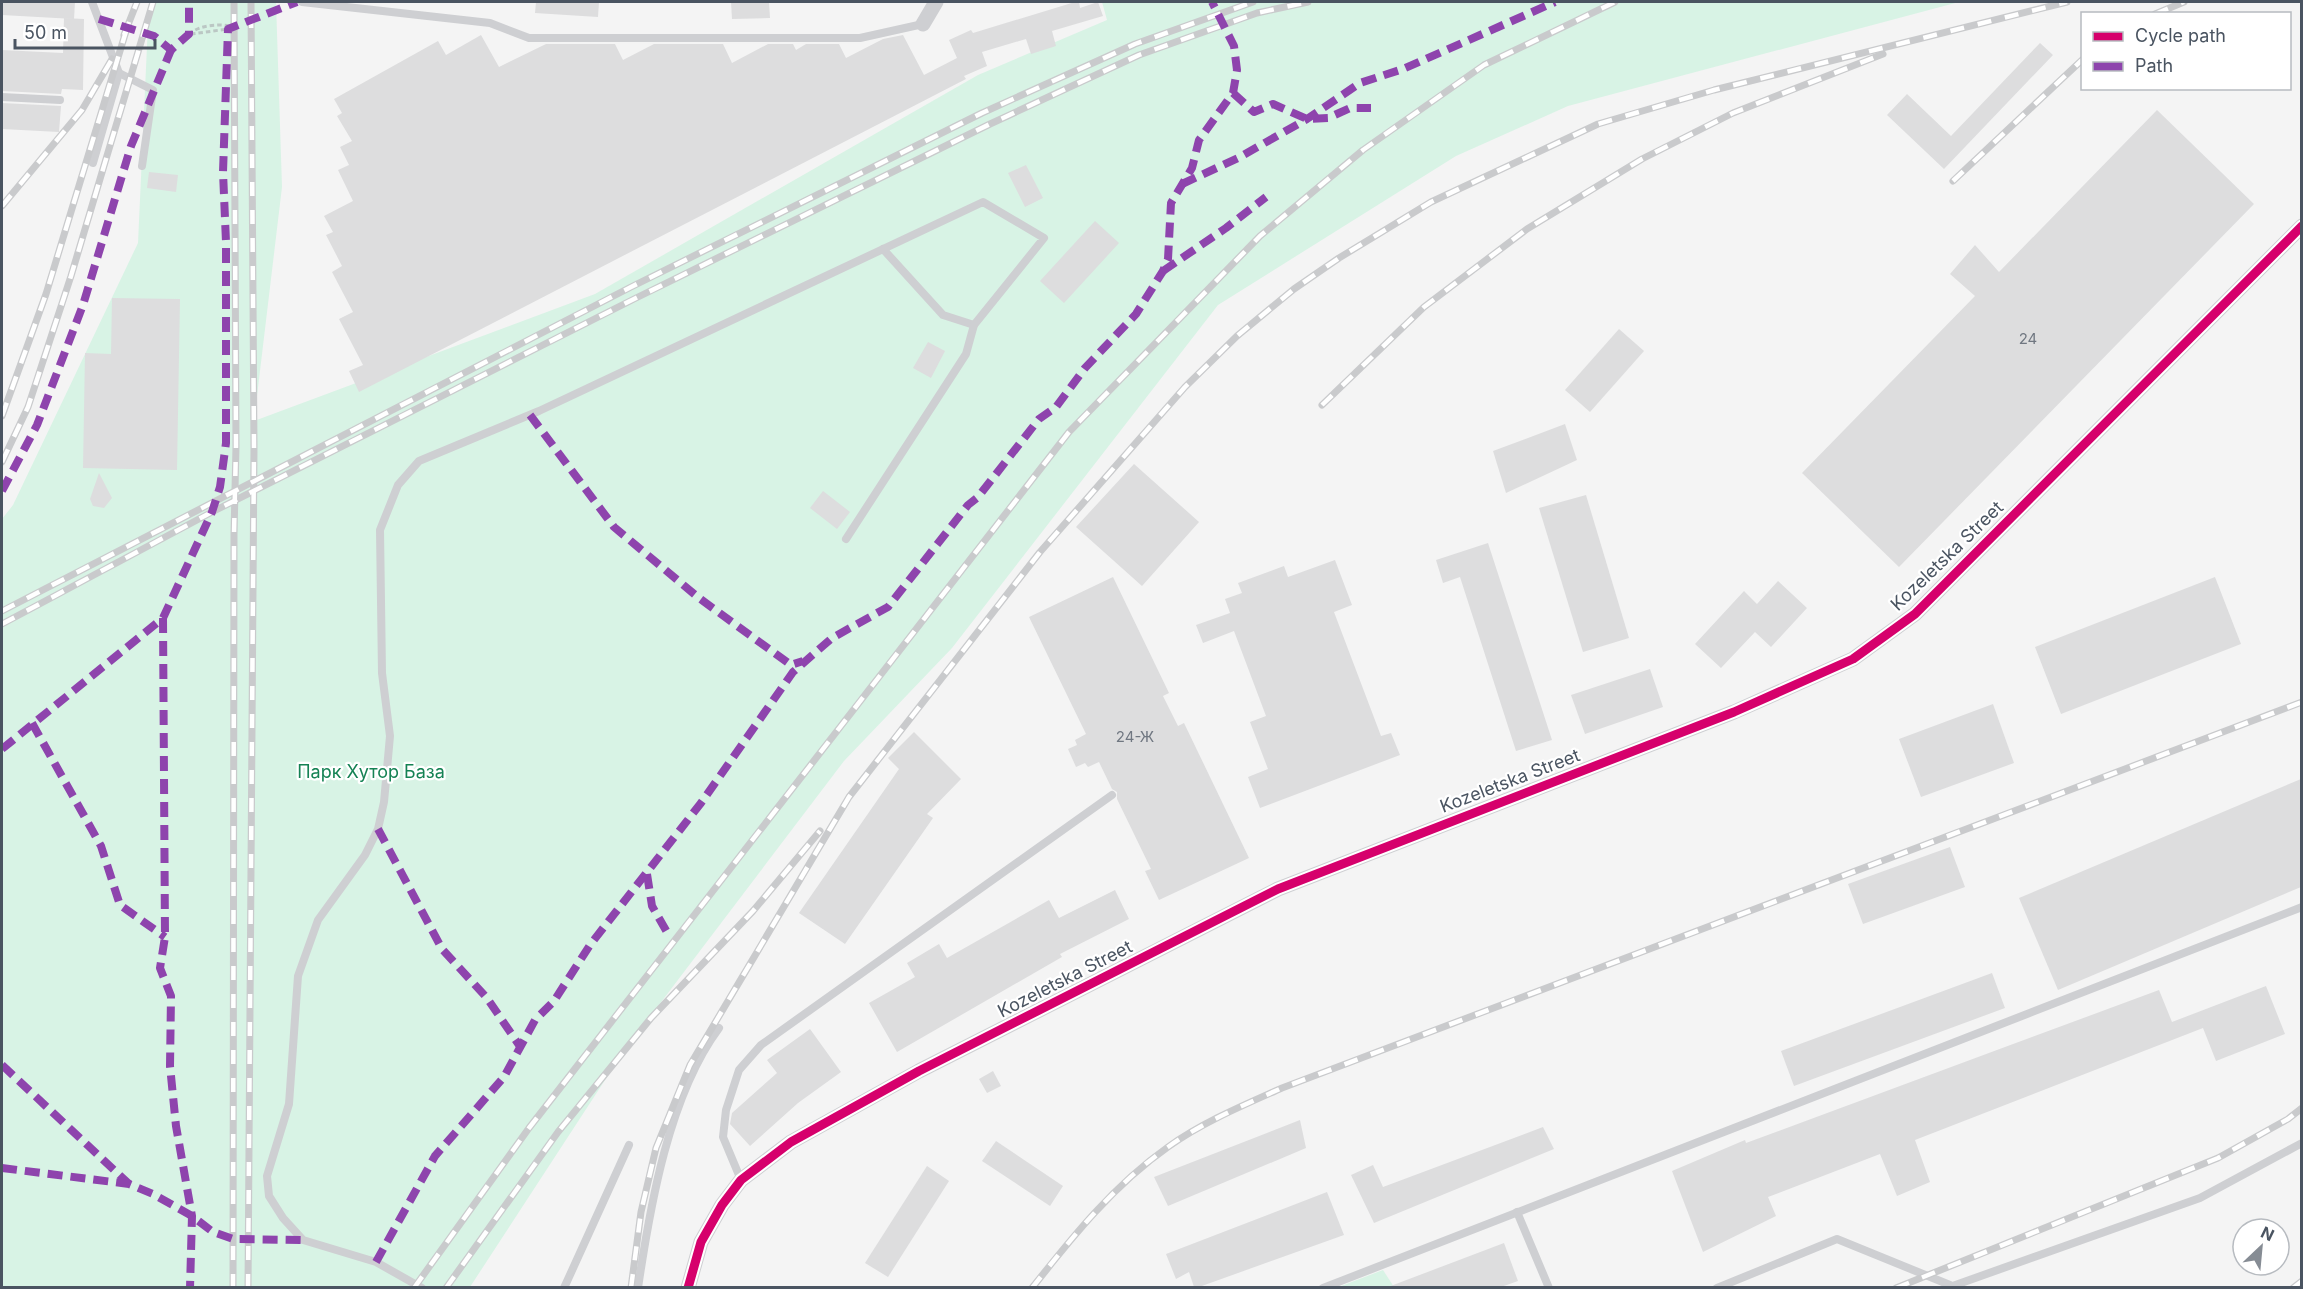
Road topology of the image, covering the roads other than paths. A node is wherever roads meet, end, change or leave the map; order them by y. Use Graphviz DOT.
graph roads {
  1 [pos="92,2"];
  2 [pos="302,2"];
  3 [pos="936,2"];
  4 [pos="923,24"];
  5 [pos="119,73"];
  6 [pos="2,97"];
  7 [pos="60,100"];
  8 [pos="93,164"];
  9 [pos="142,166"];
  10 [pos="2301,226"];
  11 [pos="883,249"];
  12 [pos="974,325"];
  13 [pos="846,539"];
  14 [pos="1112,795"];
  15 [pos="2301,907"];
  16 [pos="719,1028"];
  17 [pos="2301,1143"];
  18 [pos="629,1145"];
  19 [pos="741,1180"];
  20 [pos="1517,1212"];
  21 [pos="1948,1286"];
  22 [pos="422,1287"];
  23 [pos="564,1287"];
  24 [pos="638,1287"];
  25 [pos="688,1287"];
  26 [pos="1323,1287"];
  27 [pos="1548,1287"];
  28 [pos="1717,1287"];
  1 -- 5 [label="lane"];
  2 -- 4 [label="lane"];
  3 -- 4 [label="street"];
  5 -- 8 [label="lane"];
  5 -- 9 [label="lane"];
  6 -- 7 [label="lane"];
  10 -- 19 [label="street, Kozeletska Street"];
  11 -- 12 [label="lane"];
  11 -- 12 [label="lane"];
  11 -- 22 [label="lane"];
  12 -- 13 [label="lane"];
  14 -- 19 [label="lane"];
  15 -- 20 [label="lane"];
  16 -- 24 [label="lane"];
  17 -- 21 [label="lane"];
  18 -- 23 [label="lane"];
  19 -- 25 [label="street, Kozeletska Street"];
  20 -- 26 [label="lane"];
  20 -- 27 [label="lane"];
  21 -- 28 [label="lane"];
}
